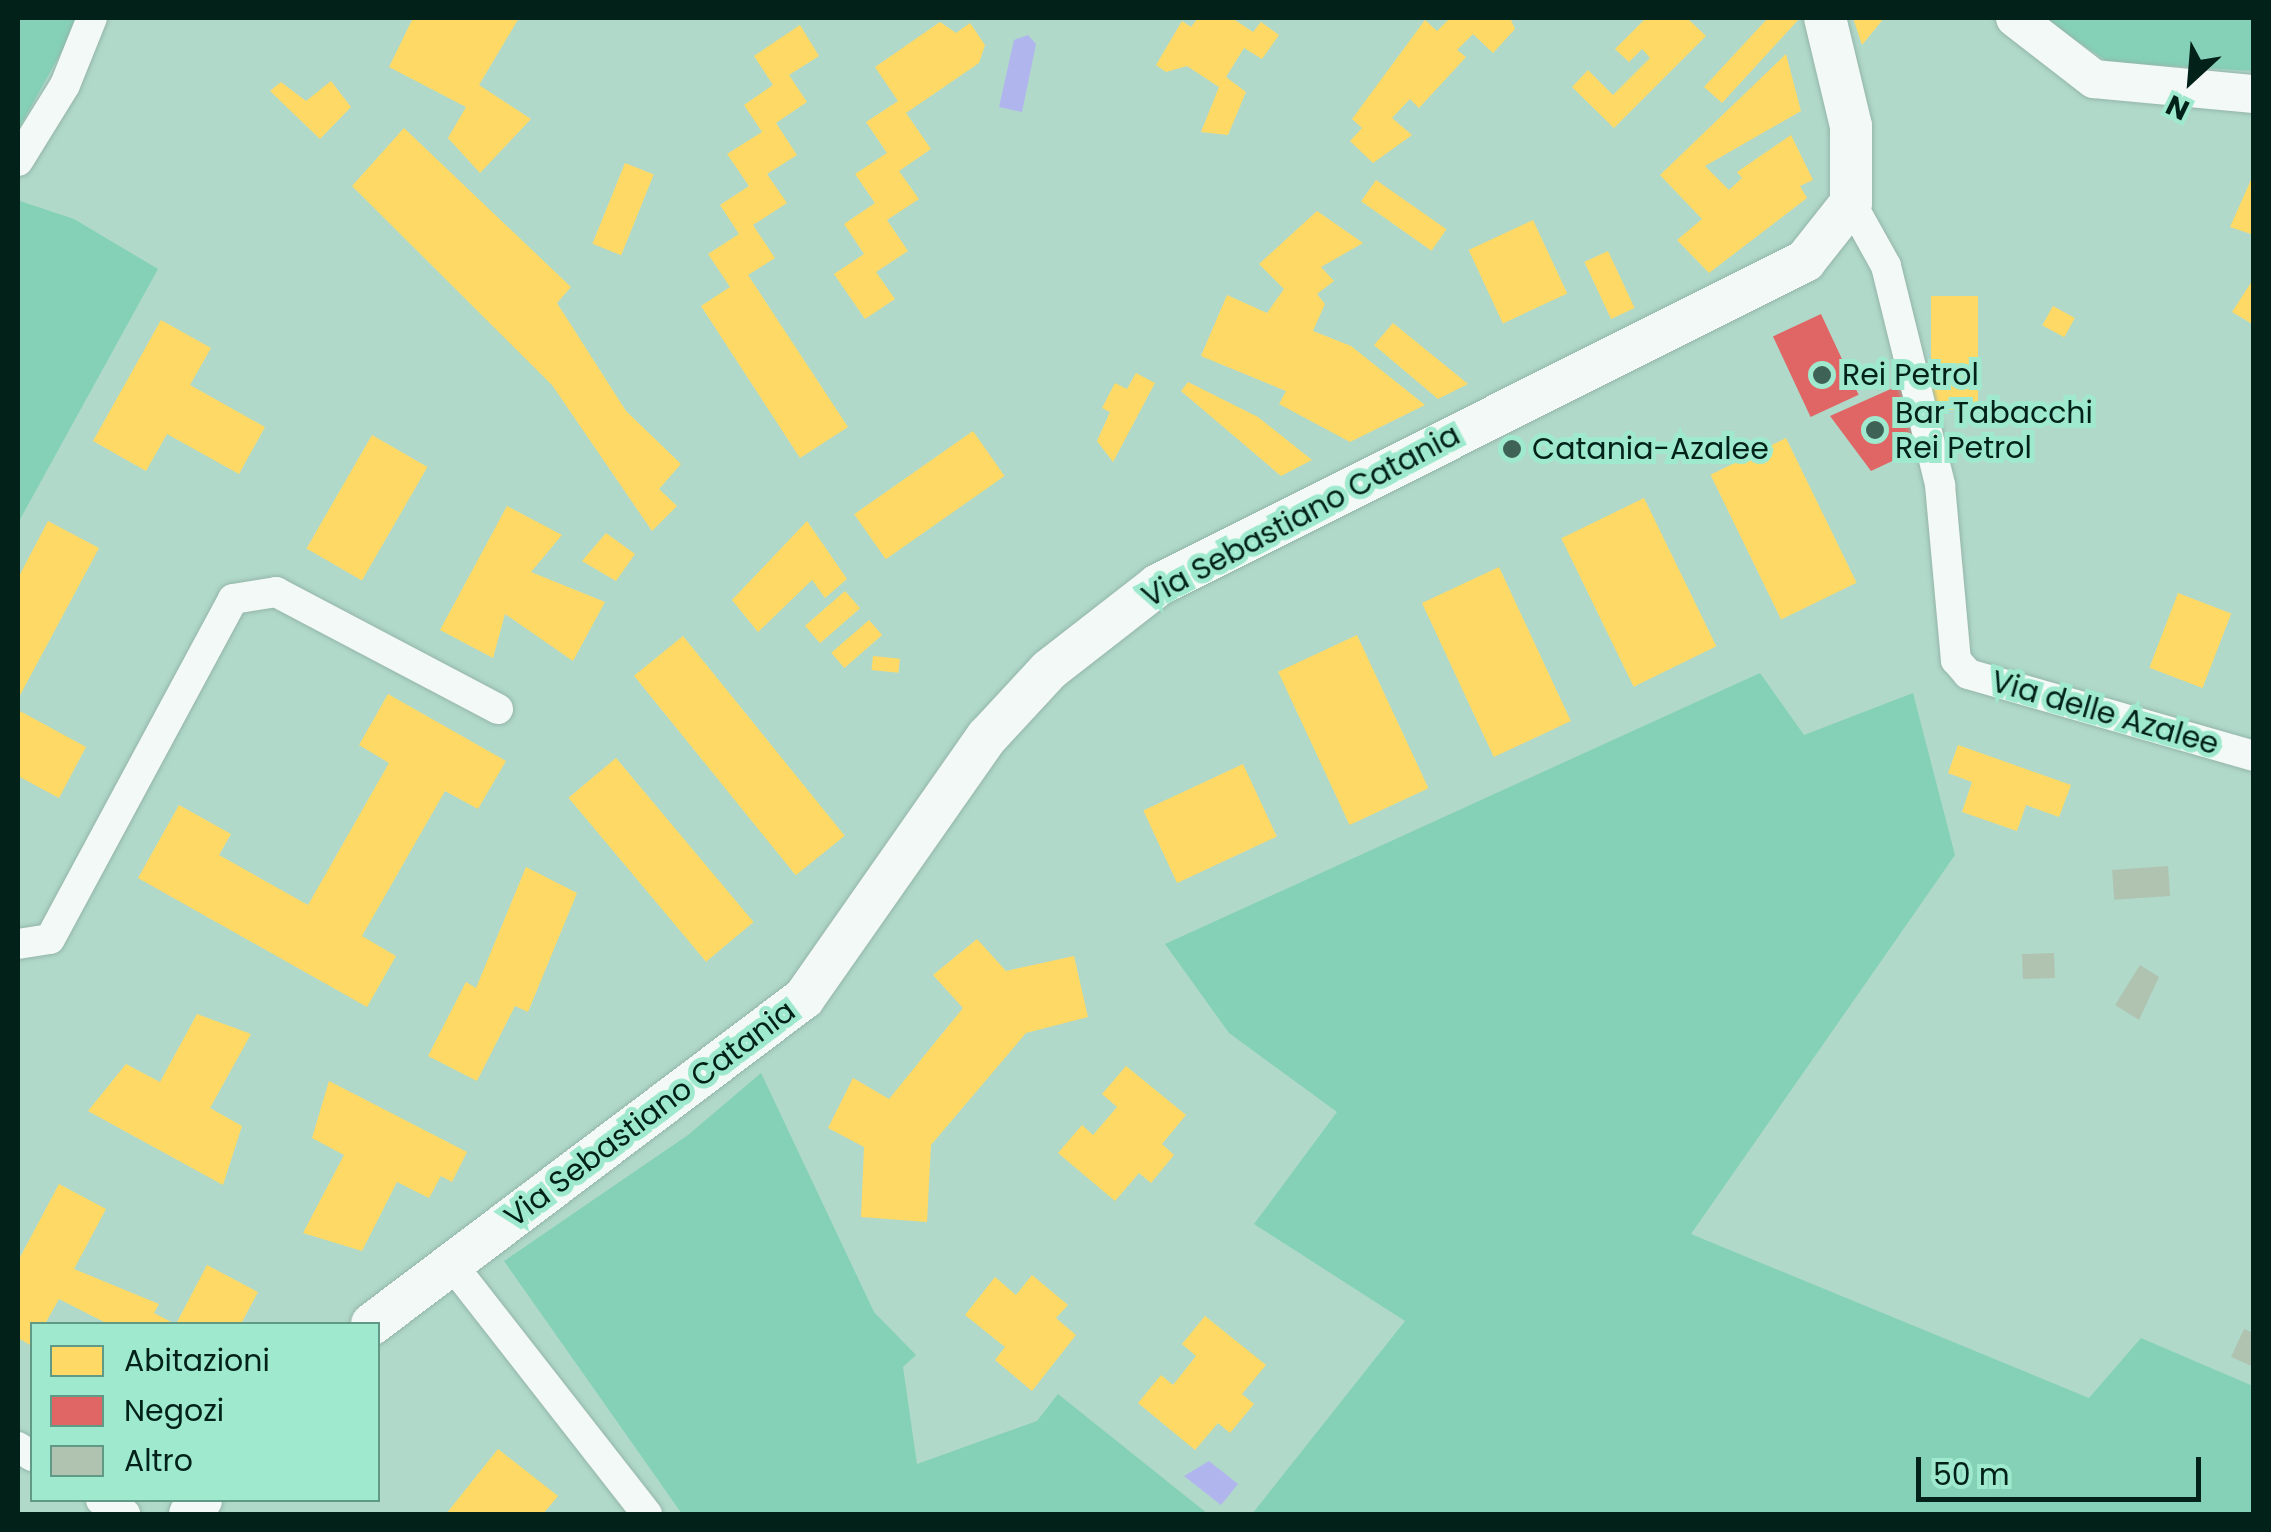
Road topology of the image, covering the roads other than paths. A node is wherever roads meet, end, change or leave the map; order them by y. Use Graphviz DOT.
graph roads {
  1 [pos="92,18"];
  2 [pos="1825,18"];
  3 [pos="2014,18"];
  4 [pos="2254,94"];
  5 [pos="18,160"];
  6 [pos="1851,202"];
  7 [pos="498,709"];
  8 [pos="2254,756"];
  9 [pos="18,944"];
  10 [pos="450,1262"];
  11 [pos="375,1322"];
  12 [pos="647,1514"];
  1 -- 5 [label="street"];
  2 -- 6 [label="main road"];
  3 -- 4 [label="street"];
  6 -- 8 [label="street, Via delle Azalee"];
  6 -- 10 [label="main road, Via Sebastiano Catania"];
  7 -- 9 [label="street"];
  10 -- 11 [label="main road, Via Sebastiano Catania"];
  10 -- 12 [label="street"];
}
